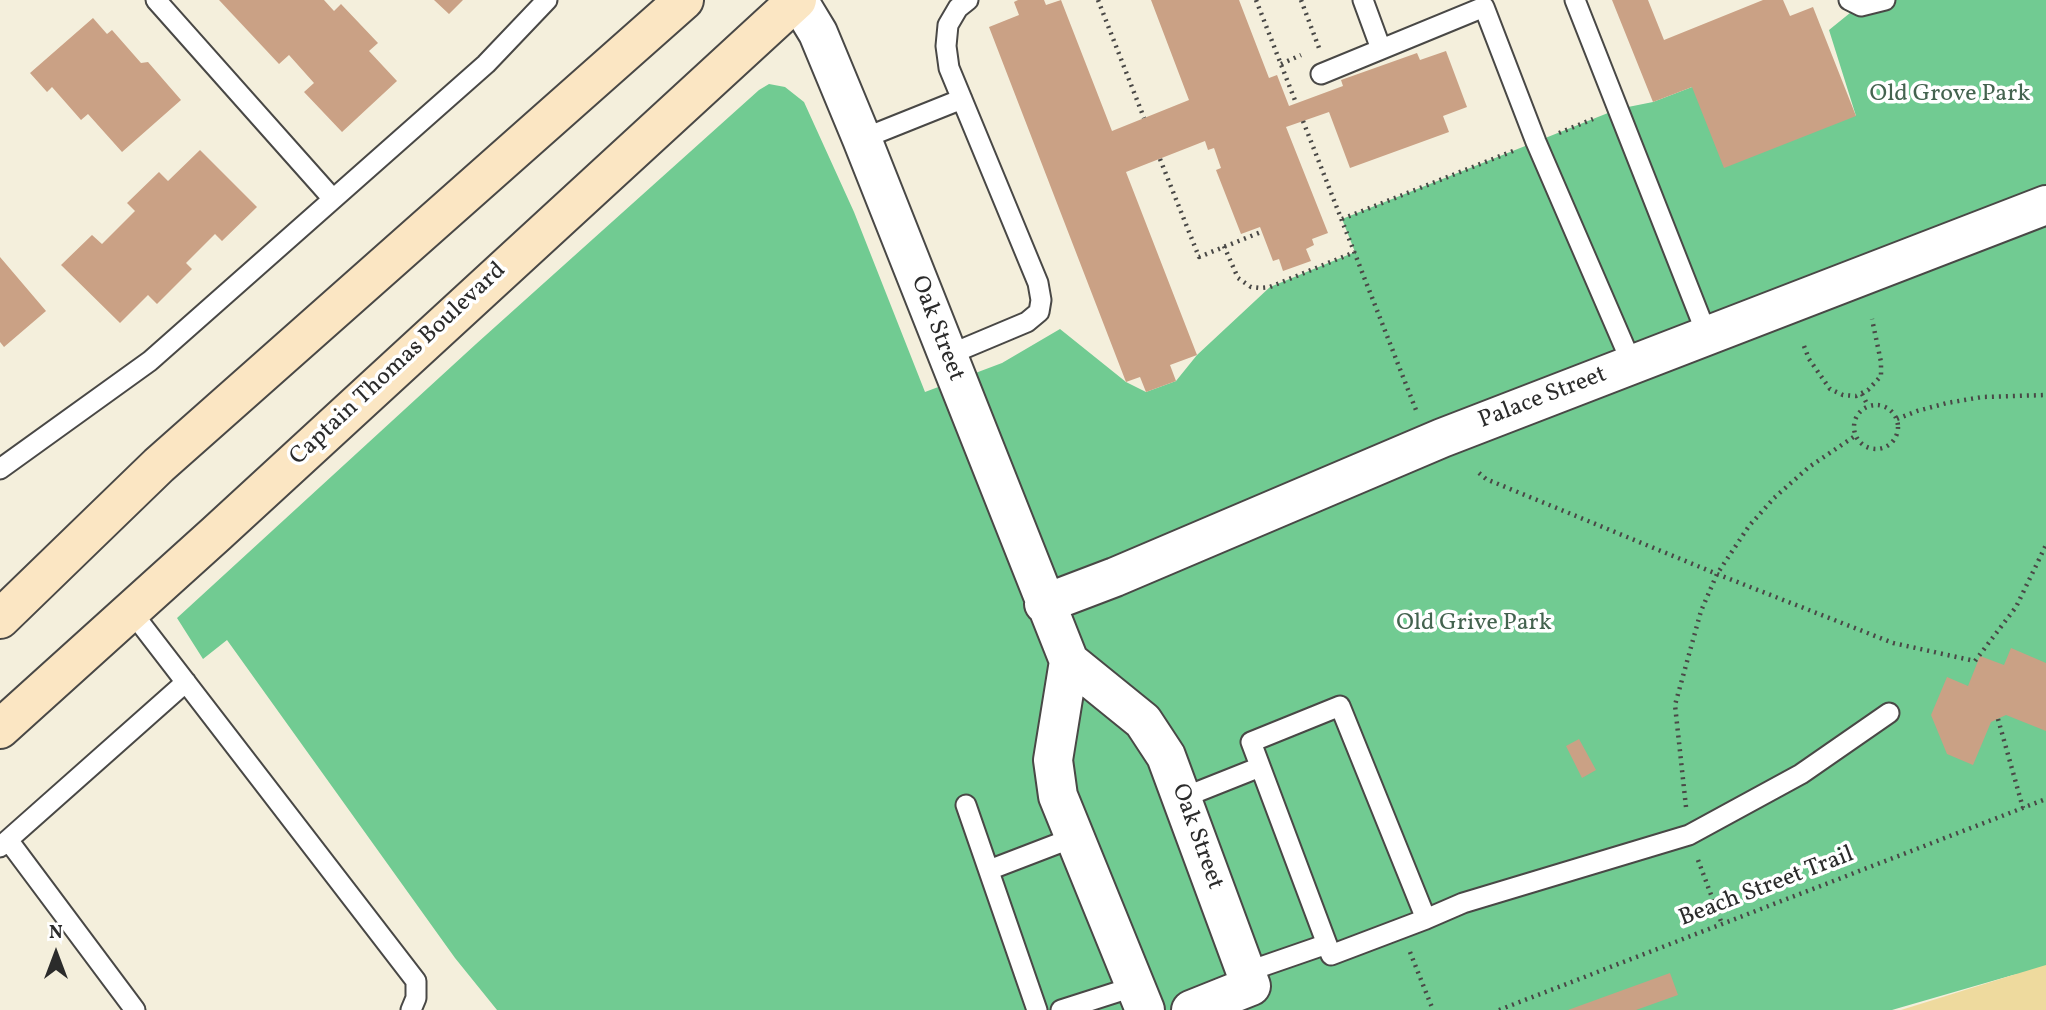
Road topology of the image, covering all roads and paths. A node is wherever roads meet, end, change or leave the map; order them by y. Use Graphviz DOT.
graph roads {
  1 [pos="156,0"];
  2 [pos="547,0"];
  3 [pos="684,0"];
  4 [pos="797,0"];
  5 [pos="968,0"];
  6 [pos="1098,0"];
  7 [pos="1255,0"];
  8 [pos="1301,0"];
  9 [pos="1363,0"];
  10 [pos="1575,0"];
  11 [pos="1849,0"];
  12 [pos="1885,0"];
  13 [pos="1381,49"];
  14 [pos="1281,64"];
  15 [pos="1321,74"];
  16 [pos="962,99"];
  17 [pos="1296,103"];
  18 [pos="1604,115"];
  19 [pos="1144,118"];
  20 [pos="1303,121"];
  21 [pos="1551,136"];
  22 [pos="862,139"];
  23 [pos="1523,147"];
  24 [pos="1160,159"];
  25 [pos="333,199"];
  26 [pos="2046,205"];
  27 [pos="1342,219"];
  28 [pos="1261,232"];
  29 [pos="1224,246"];
  30 [pos="1355,252"];
  31 [pos="1872,319"];
  32 [pos="1707,335"];
  33 [pos="1804,346"];
  34 [pos="946,356"];
  35 [pos="1632,364"];
  36 [pos="1862,394"];
  37 [pos="2046,395"];
  38 [pos="1868,406"];
  39 [pos="1897,419"];
  40 [pos="1420,421"];
  41 [pos="1855,436"];
  42 [pos="0,469"];
  43 [pos="1479,473"];
  44 [pos="2046,545"];
  45 [pos="1717,574"];
  46 [pos="1044,604"];
  47 [pos="131,611"];
  48 [pos="0,619"];
  49 [pos="1069,661"];
  50 [pos="186,682"];
  51 [pos="1889,713"];
  52 [pos="1998,719"];
  53 [pos="0,729"];
  54 [pos="1260,767"];
  55 [pos="1182,798"];
  56 [pos="2046,799"];
  57 [pos="966,805"];
  58 [pos="2024,808"];
  59 [pos="1689,835"];
  60 [pos="1075,837"];
  61 [pos="4,843"];
  62 [pos="989,870"];
  63 [pos="1426,919"];
  64 [pos="1722,924"];
  65 [pos="1401,928"];
  66 [pos="1327,944"];
  67 [pos="1246,972"];
  68 [pos="1140,998"];
  69 [pos="135,1010"];
  70 [pos="411,1010"];
  71 [pos="1037,1010"];
  72 [pos="1061,1010"];
  73 [pos="1191,1010"];
  74 [pos="1433,1010"];
  75 [pos="1499,1010"];
  1 -- 25 [label="lane"];
  2 -- 25 [label="lane"];
  3 -- 48 [label="main road"];
  4 -- 22 [label="street, Oak Street"];
  4 -- 47 [label="main road, Captain Thomas Boulevard"];
  5 -- 16 [label="lane"];
  6 -- 19 [label="path"];
  7 -- 14 [label="path"];
  8 -- 14 [label="path"];
  9 -- 13 [label="lane"];
  10 -- 32 [label="lane"];
  11 -- 12 [label="lane"];
  13 -- 15 [label="lane"];
  13 -- 35 [label="lane"];
  14 -- 17 [label="path"];
  16 -- 22 [label="lane"];
  16 -- 34 [label="lane"];
  18 -- 21 [label="path"];
  20 -- 27 [label="path"];
  22 -- 34 [label="street, Oak Street"];
  23 -- 27 [label="path"];
  24 -- 29 [label="path"];
  25 -- 42 [label="lane"];
  26 -- 32 [label="street, Palace Street"];
  27 -- 30 [label="path"];
  28 -- 29 [label="path"];
  29 -- 30 [label="path"];
  30 -- 40 [label="path"];
  31 -- 36 [label="path"];
  32 -- 35 [label="street, Palace Street"];
  33 -- 36 [label="path"];
  34 -- 46 [label="street, Oak Street"];
  35 -- 46 [label="street, Palace Street"];
  36 -- 38 [label="path"];
  37 -- 39 [label="path"];
  38 -- 39 [label="path"];
  38 -- 41 [label="path"];
  39 -- 41 [label="path"];
  41 -- 45 [label="path"];
  43 -- 45 [label="path"];
  44 -- 45 [label="path"];
  45 -- 59 [label="path"];
  46 -- 49 [label="street, Oak Street"];
  47 -- 50 [label="lane"];
  47 -- 53 [label="main road, Captain Thomas Boulevard"];
  49 -- 55 [label="street, Oak Street"];
  49 -- 60 [label="street"];
  50 -- 61 [label="lane"];
  50 -- 70 [label="lane"];
  51 -- 59 [label="lane"];
  52 -- 58 [label="path"];
  54 -- 55 [label="lane"];
  54 -- 63 [label="lane"];
  54 -- 66 [label="lane"];
  55 -- 67 [label="street, Oak Street"];
  56 -- 58 [label="path, Beach Street Trail"];
  57 -- 62 [label="lane"];
  58 -- 64 [label="path, Beach Street Trail"];
  59 -- 63 [label="lane"];
  59 -- 64 [label="path"];
  60 -- 62 [label="lane"];
  60 -- 68 [label="street"];
  61 -- 69 [label="lane"];
  62 -- 71 [label="lane"];
  63 -- 65 [label="lane"];
  64 -- 75 [label="path, Beach Street Trail"];
  65 -- 66 [label="lane"];
  65 -- 74 [label="path"];
  66 -- 67 [label="lane"];
  67 -- 73 [label="street"];
  68 -- 72 [label="lane"];
}
